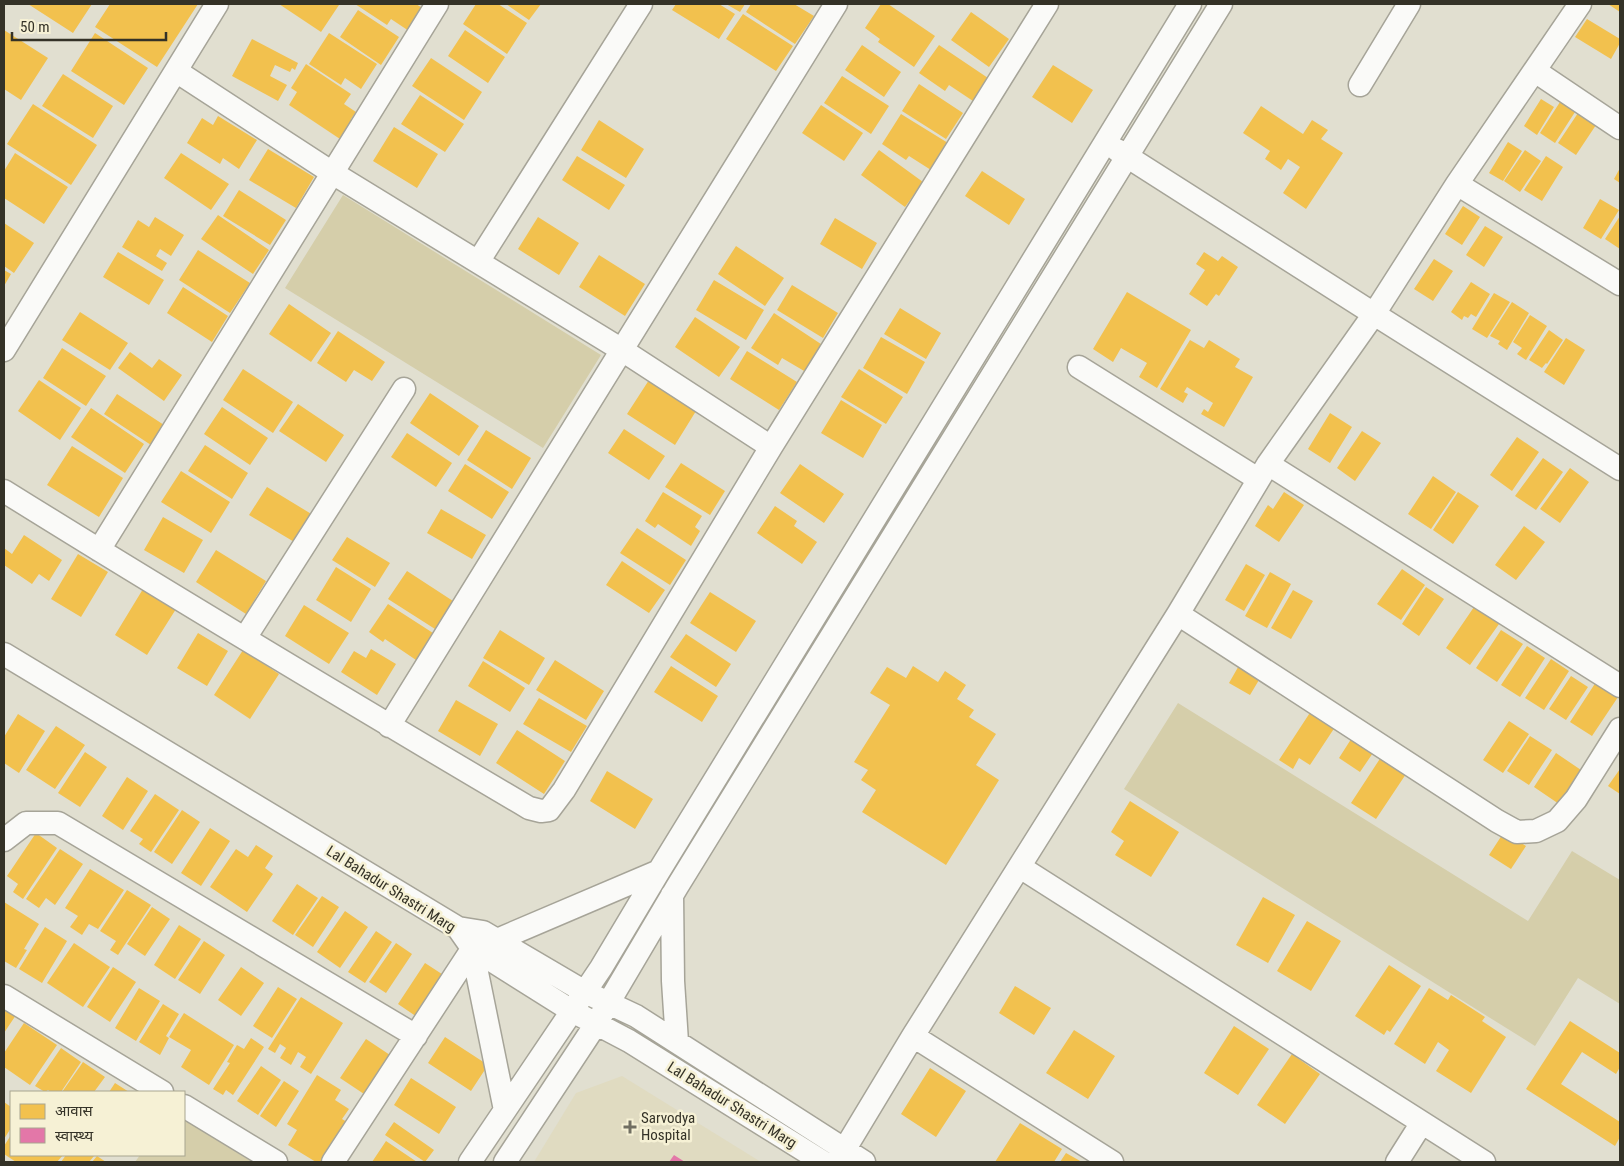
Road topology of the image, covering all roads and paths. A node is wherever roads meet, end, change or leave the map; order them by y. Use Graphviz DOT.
graph roads {
  1 [pos="218,4"];
  2 [pos="437,4"];
  3 [pos="641,4"];
  4 [pos="836,4"];
  5 [pos="1047,4"];
  6 [pos="1190,4"];
  7 [pos="1409,4"];
  8 [pos="1580,4"];
  9 [pos="1211,8"];
  10 [pos="176,71"];
  11 [pos="1535,71"];
  12 [pos="1360,85"];
  13 [pos="1620,128"];
  14 [pos="1106,143"];
  15 [pos="1128,157"];
  16 [pos="331,172"];
  17 [pos="1457,184"];
  18 [pos="478,262"];
  19 [pos="1620,284"];
  20 [pos="1374,314"];
  21 [pos="4,350"];
  22 [pos="622,350"];
  23 [pos="1079,367"];
  24 [pos="404,389"];
  25 [pos="938,414"];
  26 [pos="960,428"];
  27 [pos="771,447"];
  28 [pos="1620,469"];
  29 [pos="1263,472"];
  30 [pos="4,491"];
  31 [pos="99,550"];
  32 [pos="818,610"];
  33 [pos="1178,614"];
  34 [pos="840,623"];
  35 [pos="245,638"];
  36 [pos="4,654"];
  37 [pos="1620,686"];
  38 [pos="389,726"];
  39 [pos="1620,729"];
  40 [pos="4,840"];
  41 [pos="1020,867"];
  42 [pos="659,871"];
  43 [pos="672,894"];
  44 [pos="484,940"];
  45 [pos="585,992"];
  46 [pos="4,996"];
  47 [pos="609,1003"];
  48 [pos="572,1011"];
  49 [pos="596,1024"];
  50 [pos="416,1036"];
  51 [pos="913,1036"];
  52 [pos="677,1042"];
  53 [pos="160,1091"];
  54 [pos="185,1107"];
  55 [pos="505,1110"];
  56 [pos="1421,1124"];
  57 [pos="840,1156"];
  58 [pos="276,1162"];
  59 [pos="333,1162"];
  60 [pos="470,1162"];
  61 [pos="505,1162"];
  62 [pos="823,1162"];
  63 [pos="864,1162"];
  64 [pos="1112,1162"];
  65 [pos="1397,1162"];
  66 [pos="1484,1162"];
  1 -- 10 [label="street"];
  2 -- 16 [label="street"];
  3 -- 18 [label="street"];
  4 -- 22 [label="street"];
  5 -- 27 [label="street"];
  6 -- 14 [label="street"];
  7 -- 12 [label="street"];
  8 -- 11 [label="street"];
  9 -- 15 [label="street"];
  10 -- 16 [label="street"];
  10 -- 21 [label="street"];
  11 -- 13 [label="street"];
  11 -- 17 [label="street"];
  14 -- 15 [label="street"];
  14 -- 25 [label="street"];
  15 -- 20 [label="street"];
  15 -- 26 [label="street"];
  16 -- 18 [label="street"];
  16 -- 31 [label="street"];
  17 -- 19 [label="street"];
  17 -- 20 [label="street"];
  18 -- 22 [label="street"];
  20 -- 28 [label="street"];
  20 -- 29 [label="street"];
  22 -- 27 [label="street"];
  22 -- 38 [label="street"];
  23 -- 29 [label="street"];
  24 -- 35 [label="street"];
  25 -- 26 [label="street"];
  25 -- 32 [label="street"];
  26 -- 34 [label="street"];
  27 -- 38 [label="street"];
  29 -- 33 [label="street"];
  29 -- 37 [label="street"];
  30 -- 31 [label="street"];
  31 -- 35 [label="street"];
  32 -- 34 [label="street"];
  32 -- 42 [label="street"];
  33 -- 39 [label="street"];
  33 -- 41 [label="street"];
  34 -- 43 [label="street"];
  35 -- 38 [label="street"];
  36 -- 44 [label="street, Lal Bahadur Shastri Marg"];
  40 -- 50 [label="street"];
  41 -- 51 [label="street"];
  41 -- 56 [label="street"];
  42 -- 44 [label="street"];
  42 -- 45 [label="street"];
  43 -- 47 [label="street"];
  43 -- 52 [label="street"];
  44 -- 45 [label="street"];
  44 -- 48 [label="street, Lal Bahadur Shastri Marg"];
  44 -- 50 [label="street"];
  44 -- 55 [label="street"];
  45 -- 47 [label="street"];
  45 -- 48 [label="street"];
  46 -- 53 [label="street"];
  47 -- 49 [label="street"];
  47 -- 52 [label="street"];
  48 -- 49 [label="street, Lal Bahadur Shastri Marg"];
  48 -- 55 [label="street"];
  49 -- 61 [label="street"];
  49 -- 62 [label="street, Lal Bahadur Shastri Marg"];
  50 -- 59 [label="street"];
  51 -- 57 [label="street"];
  51 -- 64 [label="street"];
  52 -- 57 [label="street"];
  54 -- 58 [label="street"];
  55 -- 60 [label="street"];
  56 -- 65 [label="street"];
  56 -- 66 [label="street"];
  57 -- 63 [label="street"];
}
